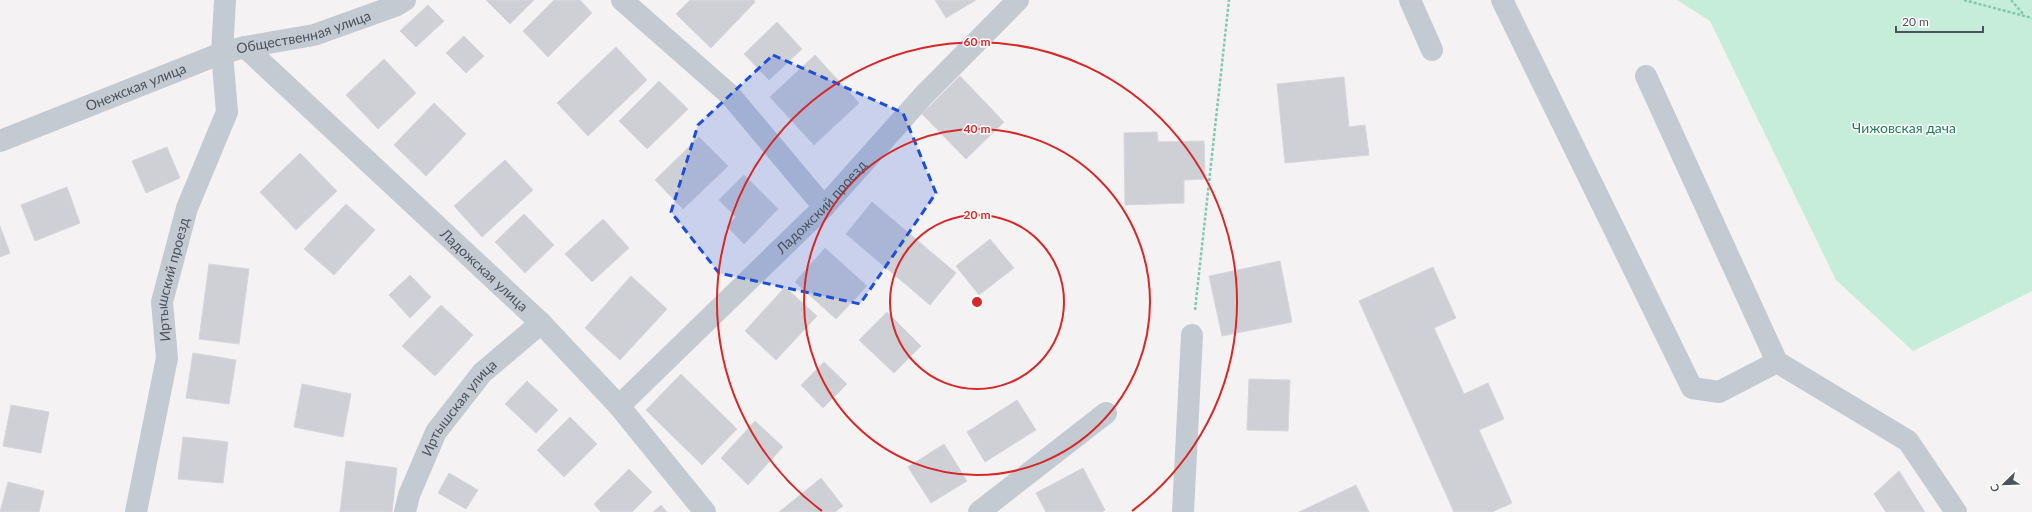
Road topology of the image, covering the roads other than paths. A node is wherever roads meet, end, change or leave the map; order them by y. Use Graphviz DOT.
graph roads {
  1 [pos="225,0"];
  2 [pos="405,0"];
  3 [pos="622,0"];
  4 [pos="1018,0"];
  5 [pos="1410,0"];
  6 [pos="1502,0"];
  7 [pos="245,47"];
  8 [pos="1432,50"];
  9 [pos="222,53"];
  10 [pos="1646,76"];
  11 [pos="0,141"];
  12 [pos="824,207"];
  13 [pos="541,323"];
  14 [pos="1192,335"];
  15 [pos="1777,362"];
  16 [pos="618,406"];
  17 [pos="1106,413"];
  18 [pos="136,512"];
  19 [pos="405,512"];
  20 [pos="706,512"];
  21 [pos="979,512"];
  22 [pos="1183,512"];
  23 [pos="1956,512"];
  1 -- 9 [label="street"];
  2 -- 7 [label="street, Общественная улица"];
  3 -- 12 [label="street"];
  4 -- 12 [label="street, Ладожский проезд"];
  5 -- 8 [label="street"];
  6 -- 15 [label="street"];
  7 -- 9 [label="street, Общественная улица"];
  7 -- 13 [label="street, Ладожская улица"];
  9 -- 11 [label="street, Онежская улица"];
  9 -- 18 [label="street, Иртышский проезд"];
  10 -- 15 [label="street"];
  12 -- 16 [label="street, Ладожский проезд"];
  13 -- 16 [label="street, Ладожская улица"];
  13 -- 19 [label="street, Иртышская улица"];
  14 -- 22 [label="street"];
  15 -- 23 [label="street"];
  16 -- 20 [label="street, Ладожская улица"];
  17 -- 21 [label="street"];
}
